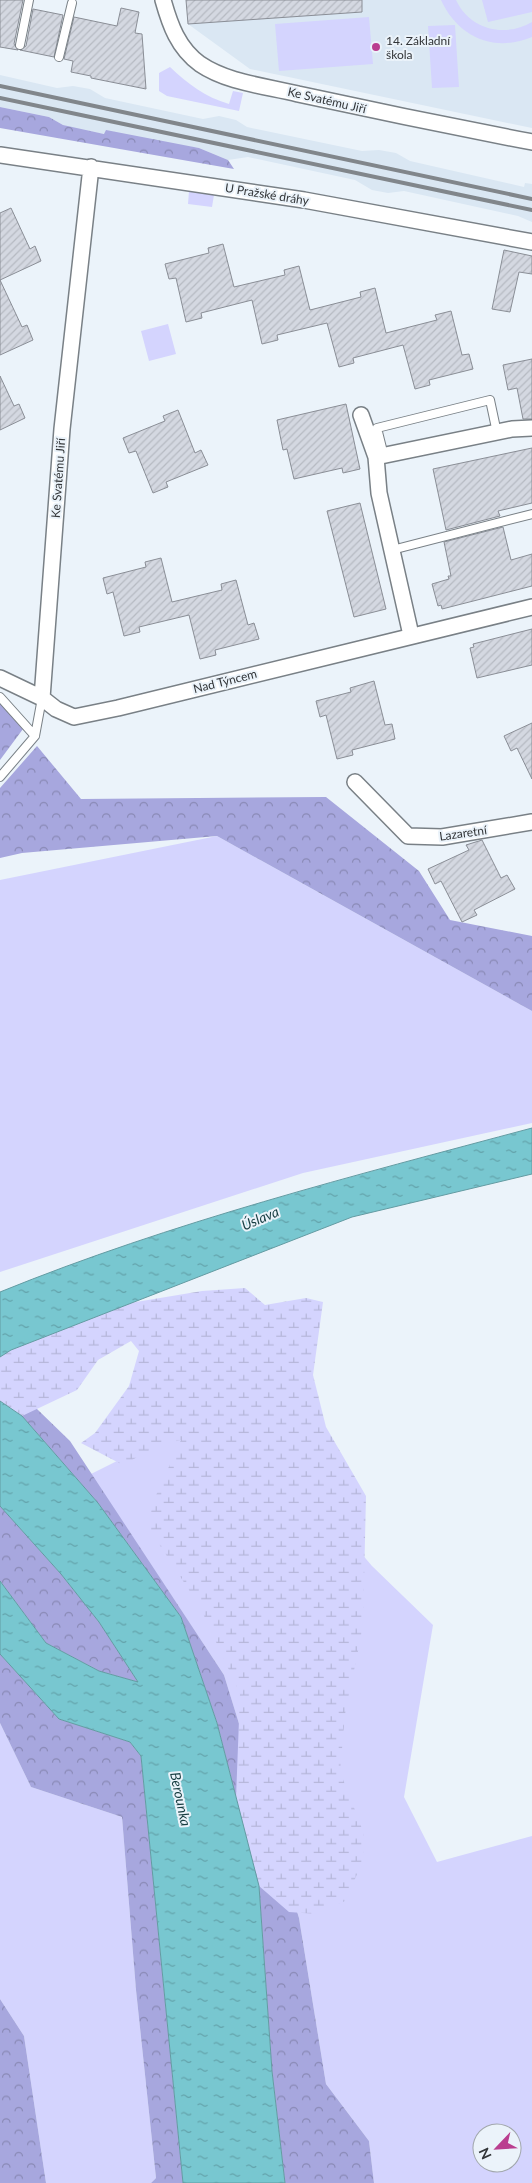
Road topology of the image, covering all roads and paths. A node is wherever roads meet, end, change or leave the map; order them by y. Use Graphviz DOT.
graph roads {
  1 [pos="29,0"];
  2 [pos="163,0"];
  3 [pos="72,4"];
  4 [pos="20,45"];
  5 [pos="59,57"];
  6 [pos="532,142"];
  7 [pos="0,154"];
  8 [pos="91,166"];
  9 [pos="532,242"];
  10 [pos="361,415"];
  11 [pos="532,428"];
  12 [pos="497,432"];
  13 [pos="380,456"];
  14 [pos="532,514"];
  15 [pos="392,550"];
  16 [pos="532,607"];
  17 [pos="411,635"];
  18 [pos="0,678"];
  19 [pos="0,697"];
  20 [pos="42,698"];
  21 [pos="35,736"];
  22 [pos="0,777"];
  23 [pos="356,782"];
  24 [pos="532,822"];
  1 -- 4 [label="lane"];
  2 -- 6 [label="street, Ke Svatému Jiří"];
  3 -- 5 [label="lane"];
  7 -- 8 [label="street, U Pražské dráhy"];
  8 -- 9 [label="street, U Pražské dráhy"];
  8 -- 20 [label="street, Ke Svatému Jiří"];
  10 -- 13 [label="street"];
  11 -- 12 [label="street"];
  12 -- 13 [label="street"];
  12 -- 13 [label="lane"];
  13 -- 15 [label="street"];
  14 -- 15 [label="lane"];
  15 -- 17 [label="street"];
  16 -- 17 [label="street, Nad Týncem"];
  17 -- 20 [label="street, Nad Týncem"];
  18 -- 20 [label="street, Nad Týncem"];
  19 -- 21 [label="lane"];
  20 -- 21 [label="lane, Ke Svatému Jiří"];
  21 -- 22 [label="lane"];
  23 -- 24 [label="street, Lazaretní"];
}
